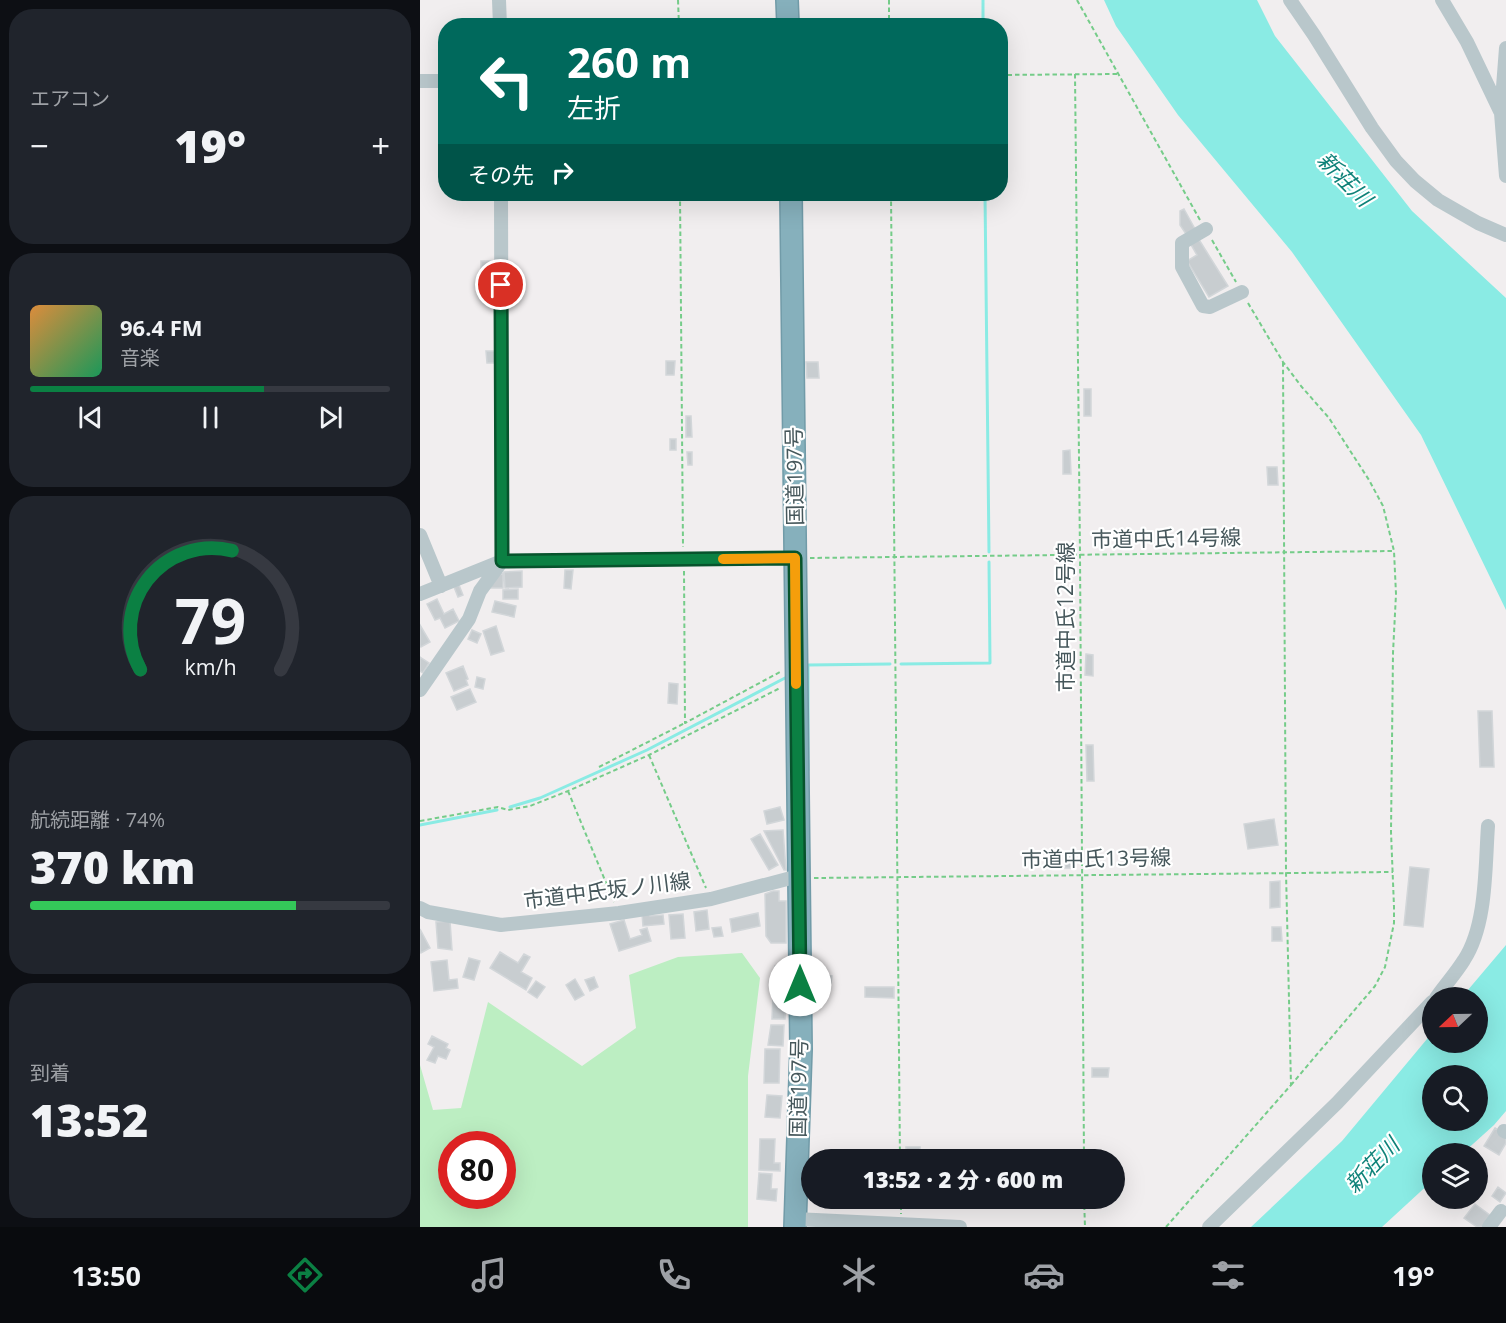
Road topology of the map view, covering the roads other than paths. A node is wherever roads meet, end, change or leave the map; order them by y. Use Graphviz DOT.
graph roads {
  1 [pos="499,0"];
  2 [pos="787,0"];
  3 [pos="1290,0"];
  4 [pos="1442,0"];
  5 [pos="500,18"];
  6 [pos="788,18"];
  7 [pos="1506,48"];
  8 [pos="420,81"];
  9 [pos="438,81"];
  10 [pos="1501,113"];
  11 [pos="1506,176"];
  12 [pos="501,201"];
  13 [pos="791,201"];
  14 [pos="1206,229"];
  15 [pos="1506,234"];
  16 [pos="1242,292"];
  17 [pos="420,535"];
  18 [pos="795,558"];
  19 [pos="502,561"];
  20 [pos="441,586"];
  21 [pos="420,594"];
  22 [pos="420,690"];
  23 [pos="1488,826"];
  24 [pos="800,878"];
  25 [pos="423,913"];
  26 [pos="1444,987"];
  27 [pos="1422,1013"];
  28 [pos="1501,1211"];
  29 [pos="795,1223"];
  30 [pos="901,1226"];
  31 [pos="960,1227"];
  32 [pos="1209,1227"];
  33 [pos="1489,1227"];
  1 -- 5 [label="street"];
  2 -- 6 [label="highway"];
  3 -- 15 [label="street"];
  4 -- 10 [label="street"];
  7 -- 10 [label="street"];
  8 -- 9 [label="street"];
  10 -- 11 [label="street"];
  12 -- 19 [label="street"];
  13 -- 18 [label="highway, 国道197号"];
  14 -- 16 [label="street"];
  17 -- 20 [label="street"];
  18 -- 19 [label="street"];
  18 -- 24 [label="highway, 国道197号"];
  19 -- 20 [label="street"];
  19 -- 22 [label="street"];
  20 -- 21 [label="street"];
  23 -- 26 [label="street"];
  24 -- 25 [label="street, 市道中氏坂ノ川線"];
  24 -- 29 [label="highway, 国道197号"];
  27 -- 32 [label="street"];
  28 -- 33 [label="street"];
  29 -- 30 [label="street"];
  30 -- 31 [label="street"];
}
